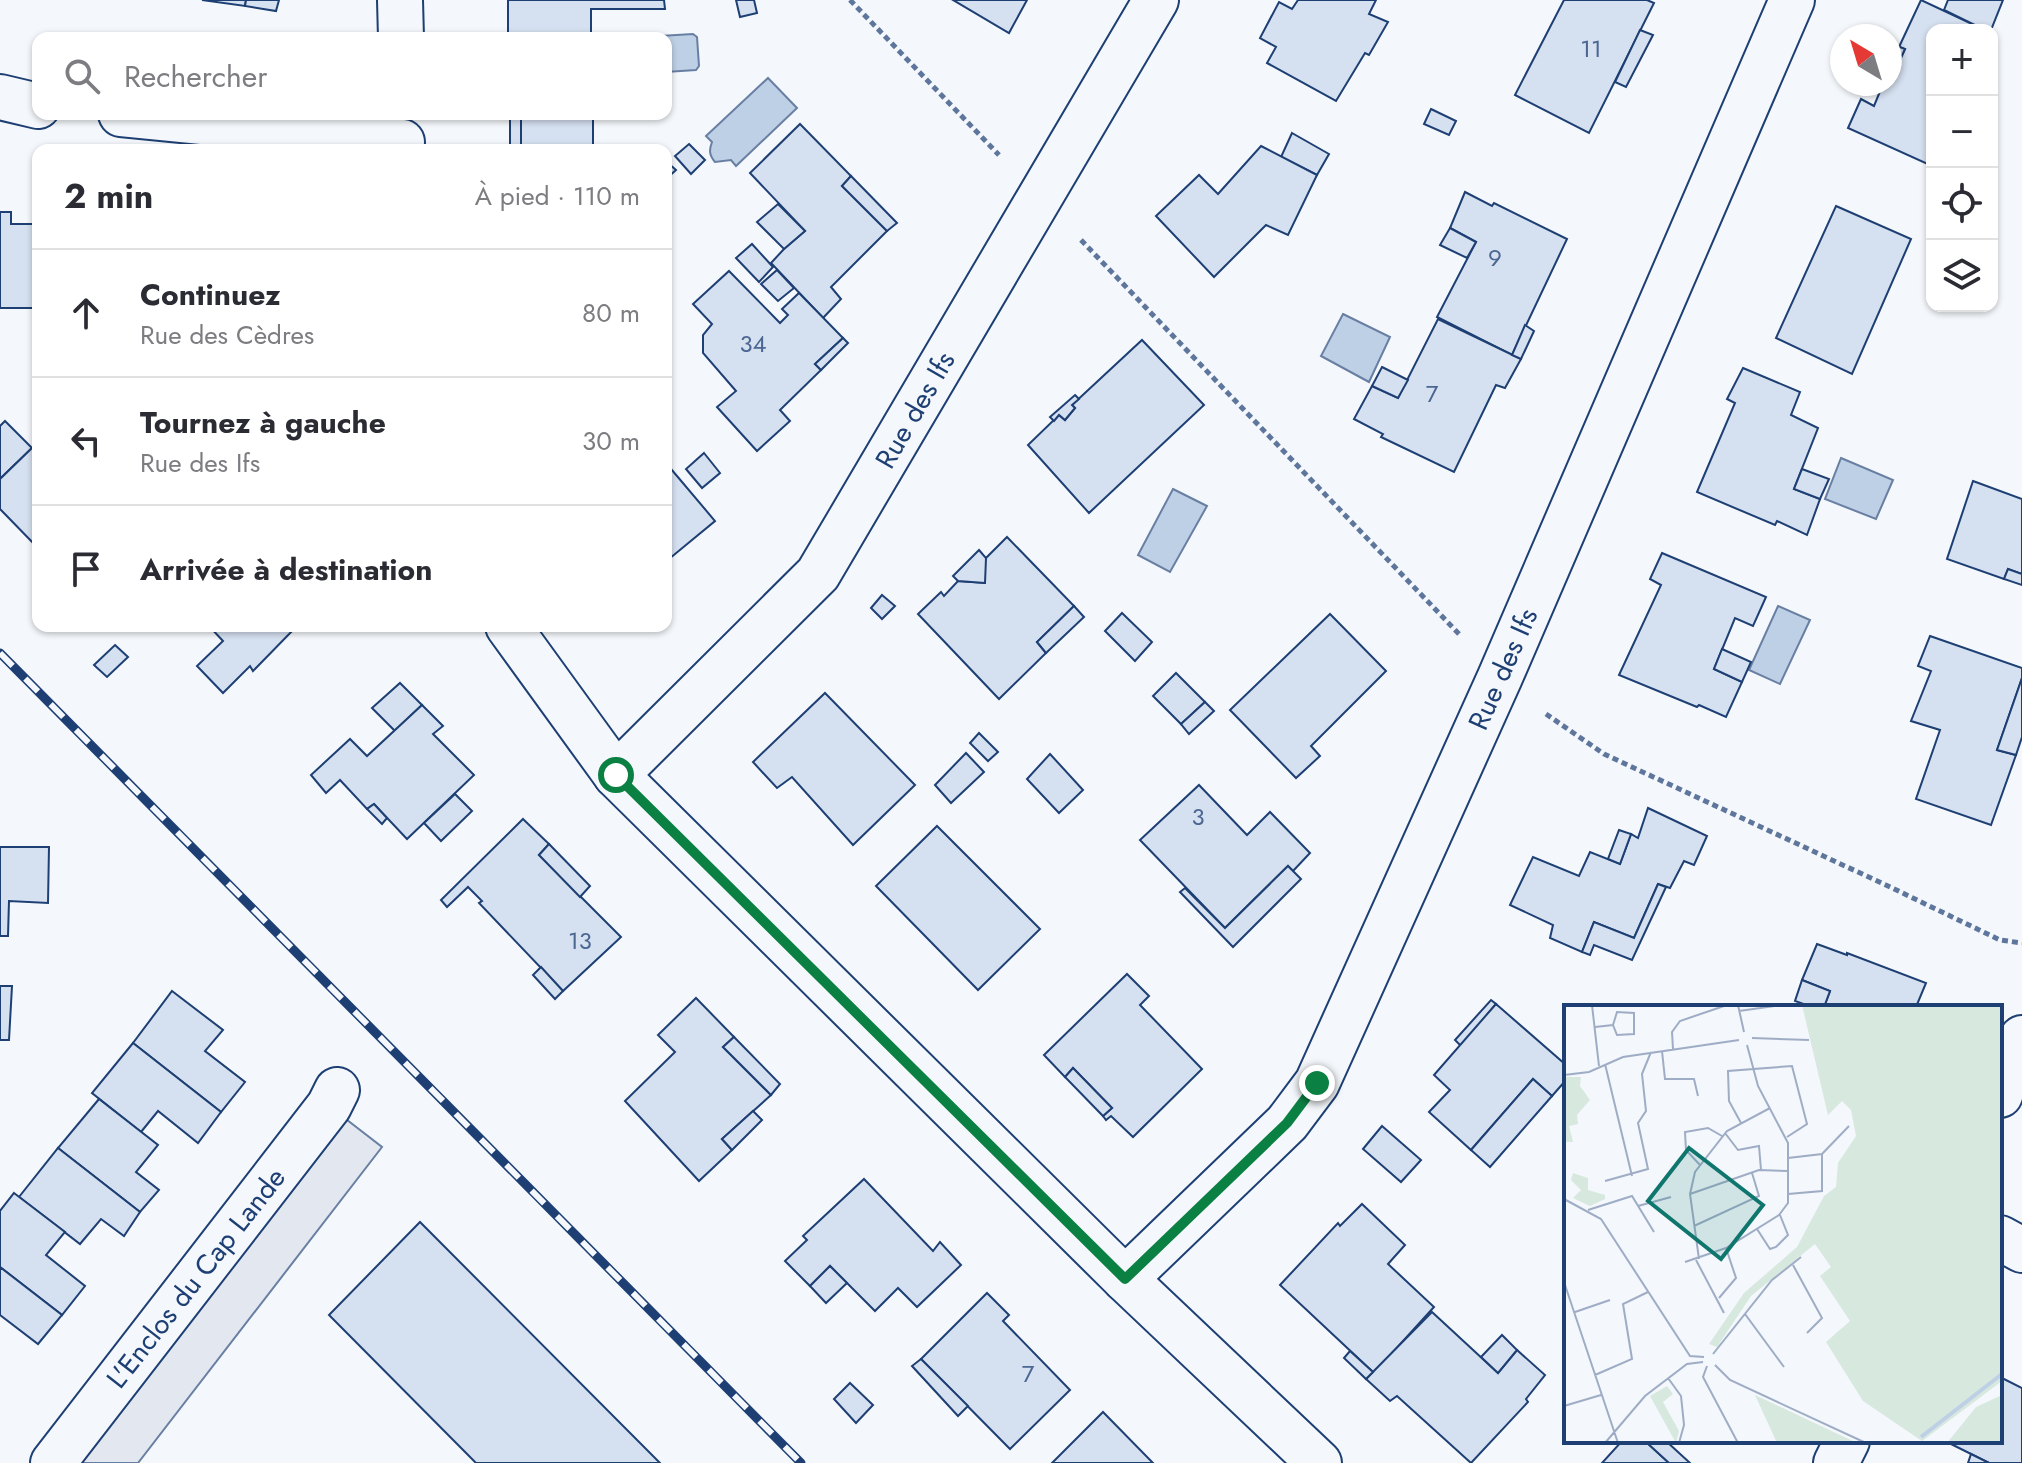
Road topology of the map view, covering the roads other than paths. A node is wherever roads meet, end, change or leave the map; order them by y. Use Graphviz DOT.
graph roads {
  1 [pos="400,0"];
  2 [pos="1156,0"];
  3 [pos="1792,0"];
  4 [pos="401,32"];
  5 [pos="0,97"];
  6 [pos="32,105"];
  7 [pos="201,120"];
  8 [pos="402,135"];
  9 [pos="512,632"];
  10 [pos="616,775"];
  11 [pos="2022,1038"];
  12 [pos="337,1090"];
  13 [pos="2002,1090"];
  14 [pos="2002,1239"];
  15 [pos="2022,1250"];
  16 [pos="1125,1279"];
  17 [pos="1846,1443"];
  18 [pos="53,1463"];
  19 [pos="1319,1463"];
  20 [pos="1836,1463"];
  1 -- 4 [label="street"];
  2 -- 10 [label="street, Rue des Ifs"];
  3 -- 16 [label="street, Rue des Ifs"];
  5 -- 6 [label="street"];
  7 -- 8 [label="street"];
  9 -- 10 [label="street"];
  10 -- 16 [label="street"];
  11 -- 13 [label="street"];
  12 -- 18 [label="street, L'Enclos du Cap Lande"];
  14 -- 15 [label="street"];
  16 -- 19 [label="street"];
  17 -- 20 [label="street"];
}
